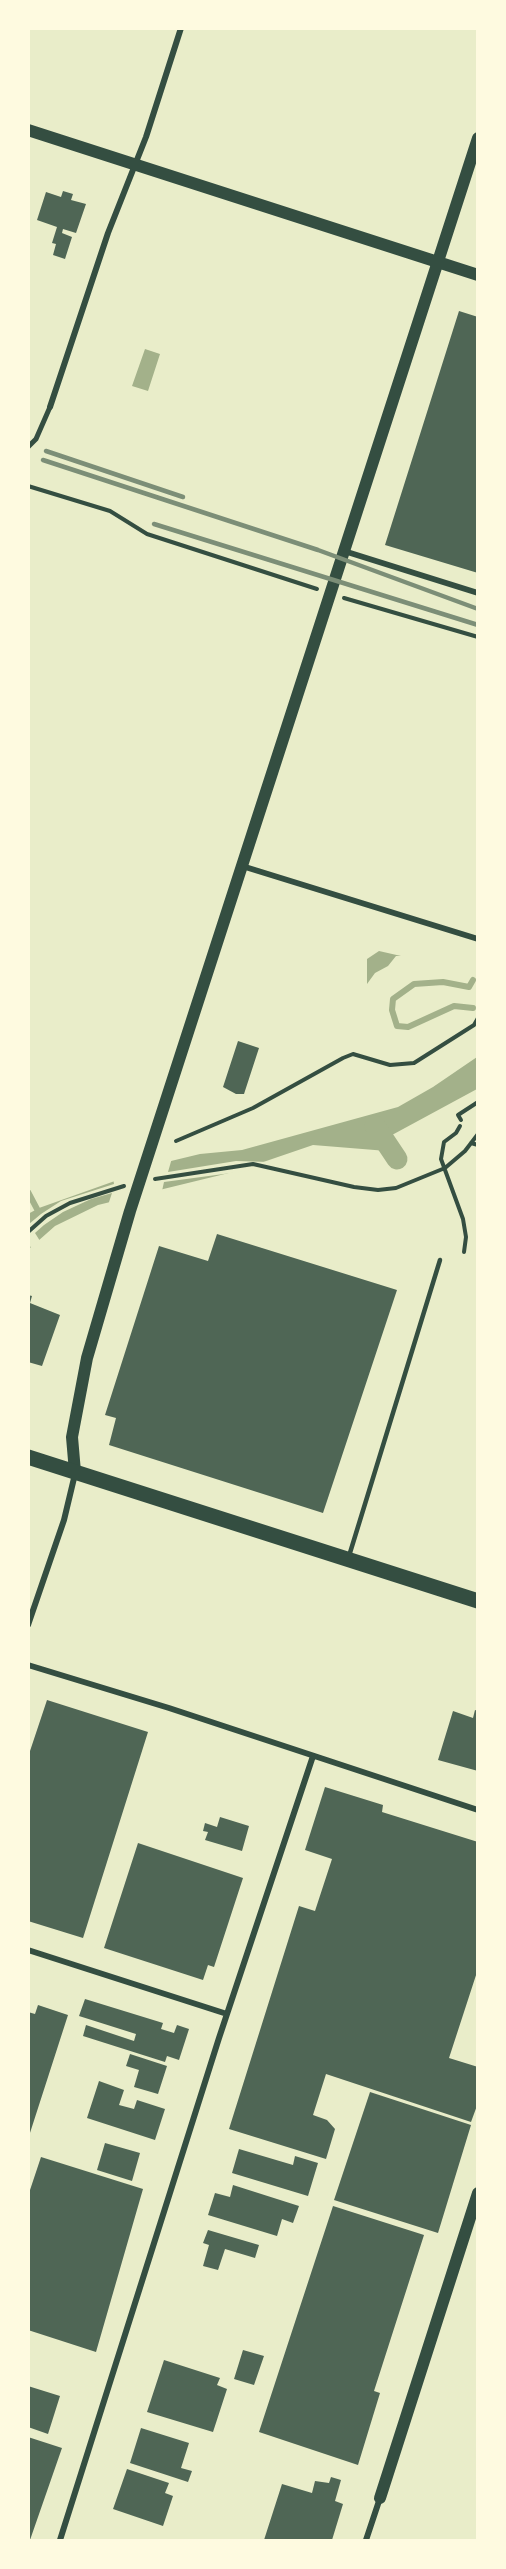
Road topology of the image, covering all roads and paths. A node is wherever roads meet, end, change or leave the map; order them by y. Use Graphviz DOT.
graph roads {
  1 [pos="181,28"];
  2 [pos="28,130"];
  3 [pos="477,138"];
  4 [pos="135,165"];
  5 [pos="437,262"];
  6 [pos="477,275"];
  7 [pos="50,406"];
  8 [pos="28,447"];
  9 [pos="28,486"];
  10 [pos="344,551"];
  11 [pos="330,593"];
  12 [pos="477,593"];
  13 [pos="477,637"];
  14 [pos="241,866"];
  15 [pos="477,939"];
  16 [pos="477,1018"];
  17 [pos="477,1102"];
  18 [pos="460,1118"];
  19 [pos="460,1126"];
  20 [pos="477,1134"];
  21 [pos="176,1141"];
  22 [pos="471,1143"];
  23 [pos="477,1145"];
  24 [pos="445,1167"];
  25 [pos="146,1181"];
  26 [pos="128,1185"];
  27 [pos="28,1232"];
  28 [pos="464,1252"];
  29 [pos="440,1260"];
  30 [pos="28,1457"];
  31 [pos="75,1472"];
  32 [pos="348,1559"];
  33 [pos="477,1601"];
  34 [pos="28,1625"];
  35 [pos="28,1665"];
  36 [pos="313,1756"];
  37 [pos="477,1810"];
  38 [pos="28,1950"];
  39 [pos="227,2014"];
  40 [pos="477,2193"];
  41 [pos="380,2498"];
  42 [pos="60,2541"];
  43 [pos="366,2541"];
  1 -- 4 [label="street"];
  2 -- 4 [label="main road"];
  3 -- 5 [label="main road"];
  4 -- 5 [label="main road"];
  4 -- 7 [label="street"];
  5 -- 6 [label="main road"];
  5 -- 10 [label="main road"];
  7 -- 8 [label="street"];
  9 -- 11 [label="path"];
  10 -- 11 [label="main road"];
  10 -- 12 [label="street"];
  11 -- 13 [label="path"];
  11 -- 14 [label="main road"];
  14 -- 15 [label="street"];
  14 -- 31 [label="main road"];
  16 -- 21 [label="path"];
  17 -- 18 [label="path"];
  19 -- 24 [label="path"];
  20 -- 22 [label="path"];
  22 -- 23 [label="path"];
  22 -- 24 [label="path"];
  24 -- 25 [label="path"];
  24 -- 28 [label="path"];
  26 -- 27 [label="path"];
  29 -- 32 [label="lane"];
  30 -- 31 [label="main road"];
  31 -- 32 [label="main road"];
  31 -- 34 [label="street"];
  32 -- 33 [label="main road"];
  35 -- 36 [label="street"];
  36 -- 37 [label="street"];
  36 -- 39 [label="street"];
  38 -- 39 [label="street"];
  39 -- 42 [label="street"];
  40 -- 41 [label="main road"];
  41 -- 43 [label="street"];
}
